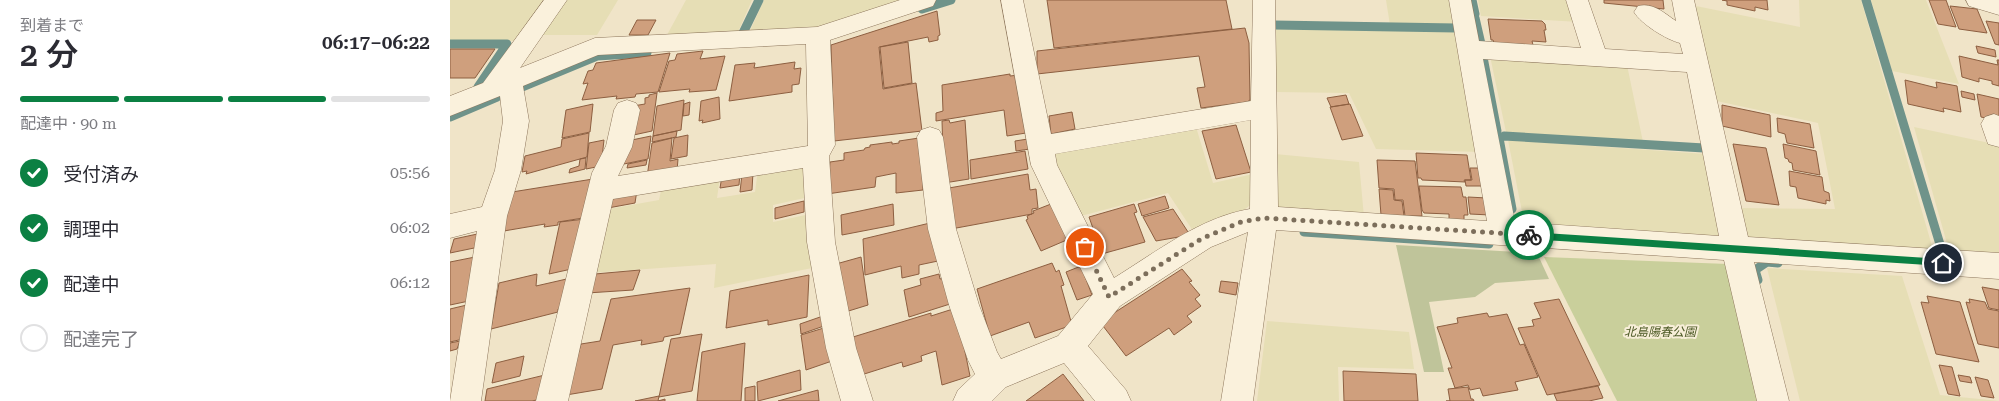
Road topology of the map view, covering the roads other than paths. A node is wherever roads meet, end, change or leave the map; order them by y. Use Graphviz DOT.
graph roads {
  1 [pos="556,0"];
  2 [pos="925,0"];
  3 [pos="1012,0"];
  4 [pos="1264,0"];
  5 [pos="1460,0"];
  6 [pos="1577,0"];
  7 [pos="1683,0"];
  8 [pos="1976,0"];
  9 [pos="1999,7"];
  10 [pos="1646,12"];
  11 [pos="818,35"];
  12 [pos="1691,35"];
  13 [pos="1469,49"];
  14 [pos="1596,58"];
  15 [pos="1698,64"];
  16 [pos="501,85"];
  17 [pos="450,106"];
  18 [pos="1264,108"];
  19 [pos="627,110"];
  20 [pos="930,137"];
  21 [pos="1041,146"];
  22 [pos="816,155"];
  23 [pos="601,190"];
  24 [pos="493,216"];
  25 [pos="1264,218"];
  26 [pos="450,226"];
  27 [pos="1502,234"];
  28 [pos="1736,249"];
  29 [pos="1999,266"];
  30 [pos="1109,297"];
  31 [pos="1069,346"];
  32 [pos="994,377"];
  33 [pos="465,401"];
  34 [pos="552,401"];
  35 [pos="857,401"];
  36 [pos="969,401"];
  37 [pos="1115,401"];
  38 [pos="1237,401"];
  39 [pos="1772,401"];
  1 -- 16 [label="street"];
  2 -- 11 [label="street"];
  3 -- 21 [label="street"];
  4 -- 18 [label="street"];
  5 -- 13 [label="street"];
  6 -- 14 [label="street"];
  7 -- 12 [label="street"];
  8 -- 9 [label="street"];
  10 -- 12 [label="street"];
  11 -- 16 [label="street"];
  11 -- 22 [label="street"];
  12 -- 15 [label="street"];
  13 -- 14 [label="street"];
  13 -- 27 [label="street"];
  14 -- 15 [label="street"];
  15 -- 28 [label="street"];
  16 -- 17 [label="street"];
  16 -- 24 [label="street"];
  18 -- 21 [label="street"];
  18 -- 25 [label="street"];
  19 -- 23 [label="street"];
  20 -- 32 [label="street"];
  21 -- 30 [label="street"];
  22 -- 23 [label="street"];
  22 -- 35 [label="street"];
  23 -- 34 [label="street"];
  24 -- 26 [label="street"];
  24 -- 33 [label="street"];
  25 -- 27 [label="street"];
  25 -- 30 [label="street"];
  25 -- 38 [label="street"];
  27 -- 28 [label="street"];
  28 -- 29 [label="street"];
  28 -- 39 [label="street"];
  30 -- 31 [label="street"];
  31 -- 32 [label="street"];
  31 -- 37 [label="street"];
  32 -- 36 [label="street"];
}
